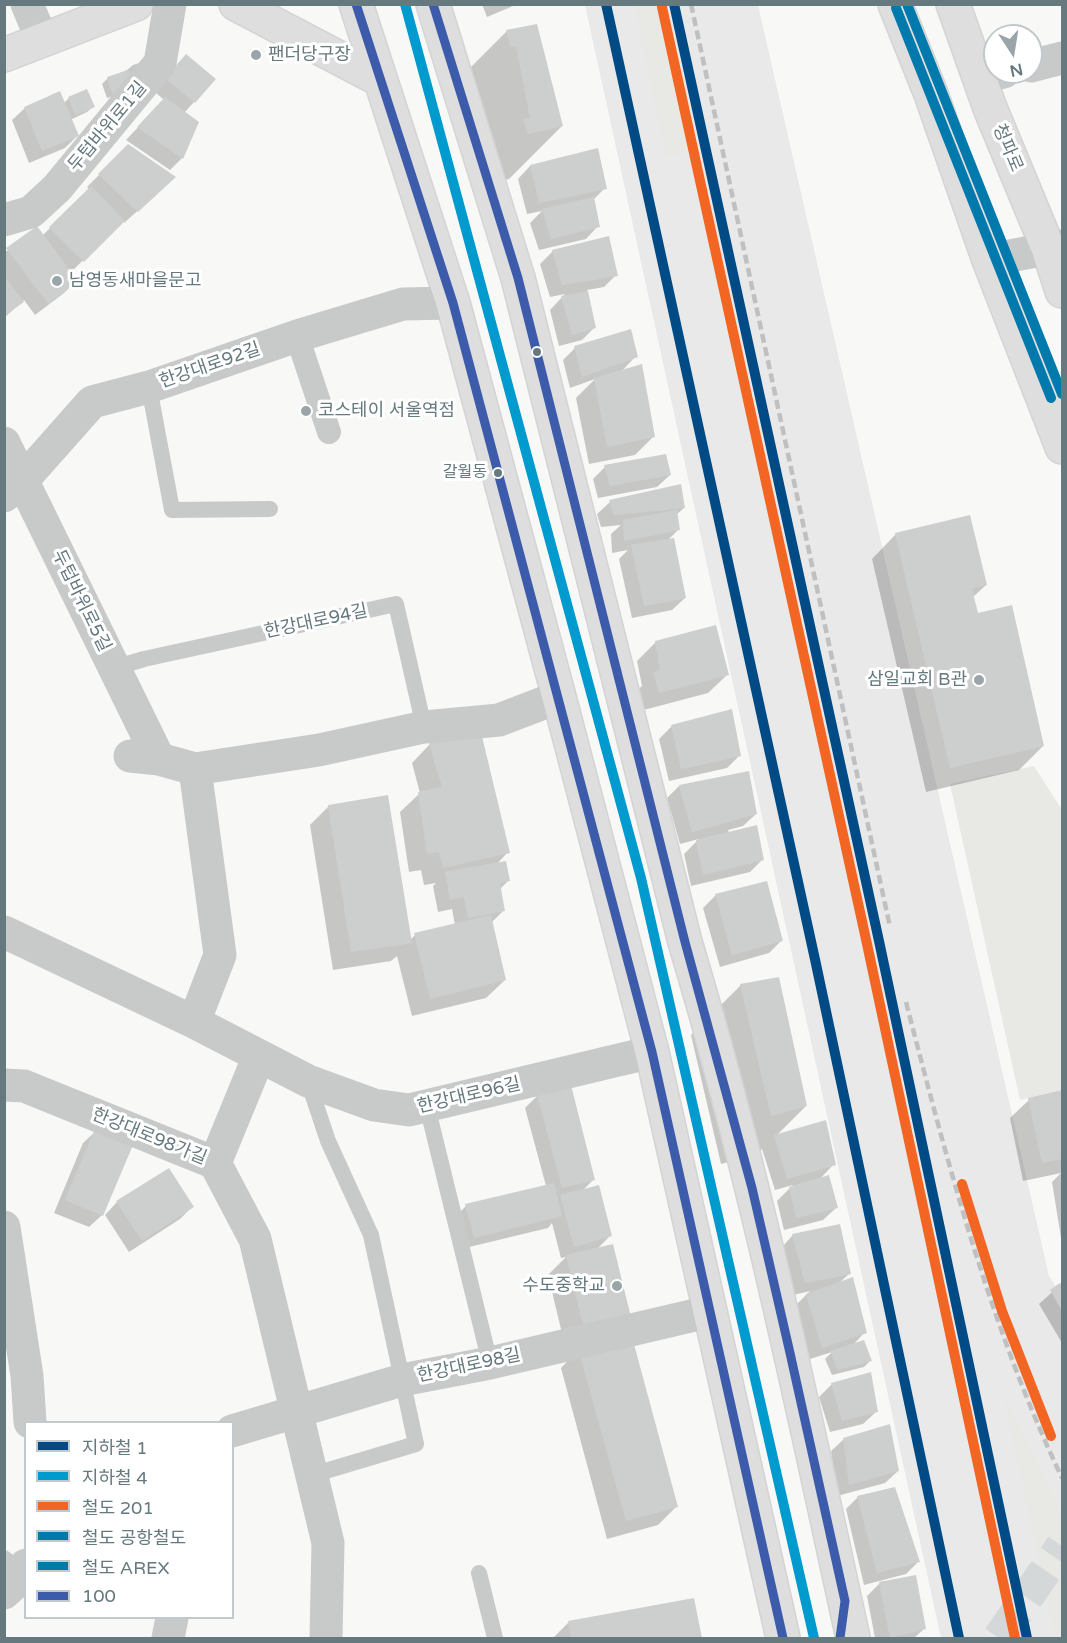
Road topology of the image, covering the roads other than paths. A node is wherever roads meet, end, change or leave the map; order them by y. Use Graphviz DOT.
graph roads {
  1 [pos="27,4"];
  2 [pos="136,4"];
  3 [pos="170,4"];
  4 [pos="237,4"];
  5 [pos="356,4"];
  6 [pos="433,4"];
  7 [pos="895,4"];
  8 [pos="953,4"];
  9 [pos="42,40"];
  10 [pos="4,55"];
  11 [pos="1062,58"];
  12 [pos="983,59"];
  13 [pos="1043,63"];
  14 [pos="379,79"];
  15 [pos="995,84"];
  16 [pos="4,220"];
  17 [pos="1055,247"];
  18 [pos="989,260"];
  19 [pos="1062,291"];
  20 [pos="453,303"];
  21 [pos="297,336"];
  22 [pos="149,387"];
  23 [pos="329,432"];
  24 [pos="4,443"];
  25 [pos="1062,447"];
  26 [pos="13,488"];
  27 [pos="270,509"];
  28 [pos="114,668"];
  29 [pos="559,697"];
  30 [pos="424,727"];
  31 [pos="195,769"];
  32 [pos="4,932"];
  33 [pos="194,1022"];
  34 [pos="652,1052"];
  35 [pos="259,1056"];
  36 [pos="308,1081"];
  37 [pos="4,1085"];
  38 [pos="427,1106"];
  39 [pos="216,1163"];
  40 [pos="4,1227"];
  41 [pos="708,1312"];
  42 [pos="490,1363"];
  43 [pos="402,1380"];
  44 [pos="296,1411"];
  45 [pos="30,1421"];
  46 [pos="234,1430"];
  47 [pos="312,1475"];
  48 [pos="4,1558"];
  49 [pos="24,1573"];
  50 [pos="479,1573"];
  51 [pos="24,1575"];
  52 [pos="4,1593"];
  53 [pos="845,1601"];
  54 [pos="172,1619"];
  55 [pos="168,1638"];
  56 [pos="326,1638"];
  57 [pos="495,1638"];
  58 [pos="783,1638"];
  59 [pos="840,1638"];
  60 [pos="853,1638"];
  1 -- 9 [label="street"];
  2 -- 9 [label="main road"];
  3 -- 16 [label="street, 두텁바위로1길"];
  4 -- 14 [label="main road"];
  5 -- 14 [label="main road"];
  6 -- 53 [label="main road"];
  7 -- 18 [label="main road"];
  8 -- 12 [label="main road, 청파로"];
  9 -- 10 [label="main road"];
  11 -- 13 [label="street"];
  14 -- 20 [label="main road"];
  15 -- 17 [label="main road, 청파로"];
  17 -- 18 [label="street"];
  17 -- 19 [label="main road, 청파로"];
  18 -- 25 [label="main road"];
  20 -- 21 [label="street, 한강대로92길"];
  20 -- 29 [label="main road"];
  21 -- 22 [label="street, 한강대로92길"];
  21 -- 23 [label="street"];
  22 -- 26 [label="street, 한강대로92길"];
  22 -- 27 [label="lane"];
  24 -- 26 [label="street, 두텁바위로5길"];
  26 -- 28 [label="street, 두텁바위로5길"];
  28 -- 30 [label="lane, 한강대로94길"];
  28 -- 31 [label="street, 두텁바위로5길"];
  29 -- 30 [label="street"];
  29 -- 34 [label="main road"];
  30 -- 31 [label="street"];
  31 -- 33 [label="street"];
  32 -- 33 [label="street, 한강대로96길"];
  33 -- 35 [label="street, 한강대로96길"];
  34 -- 38 [label="street, 한강대로96길"];
  34 -- 41 [label="main road"];
  35 -- 36 [label="street, 한강대로96길"];
  35 -- 39 [label="street"];
  36 -- 38 [label="street, 한강대로96길"];
  36 -- 43 [label="lane"];
  37 -- 39 [label="street, 한강대로98가길"];
  38 -- 42 [label="lane"];
  39 -- 44 [label="street, 한강대로98가길"];
  40 -- 45 [label="street"];
  41 -- 42 [label="street, 한강대로98길"];
  41 -- 58 [label="main road"];
  42 -- 43 [label="street, 한강대로98길"];
  43 -- 44 [label="street, 한강대로98길"];
  43 -- 47 [label="lane"];
  44 -- 46 [label="street, 한강대로98길"];
  44 -- 47 [label="street, 한강대로98가길"];
  47 -- 56 [label="street, 한강대로98가길"];
  48 -- 49 [label="lane"];
  50 -- 57 [label="lane"];
  51 -- 52 [label="street"];
  53 -- 59 [label="lane"];
  53 -- 60 [label="main road"];
  54 -- 55 [label="street"];
}
